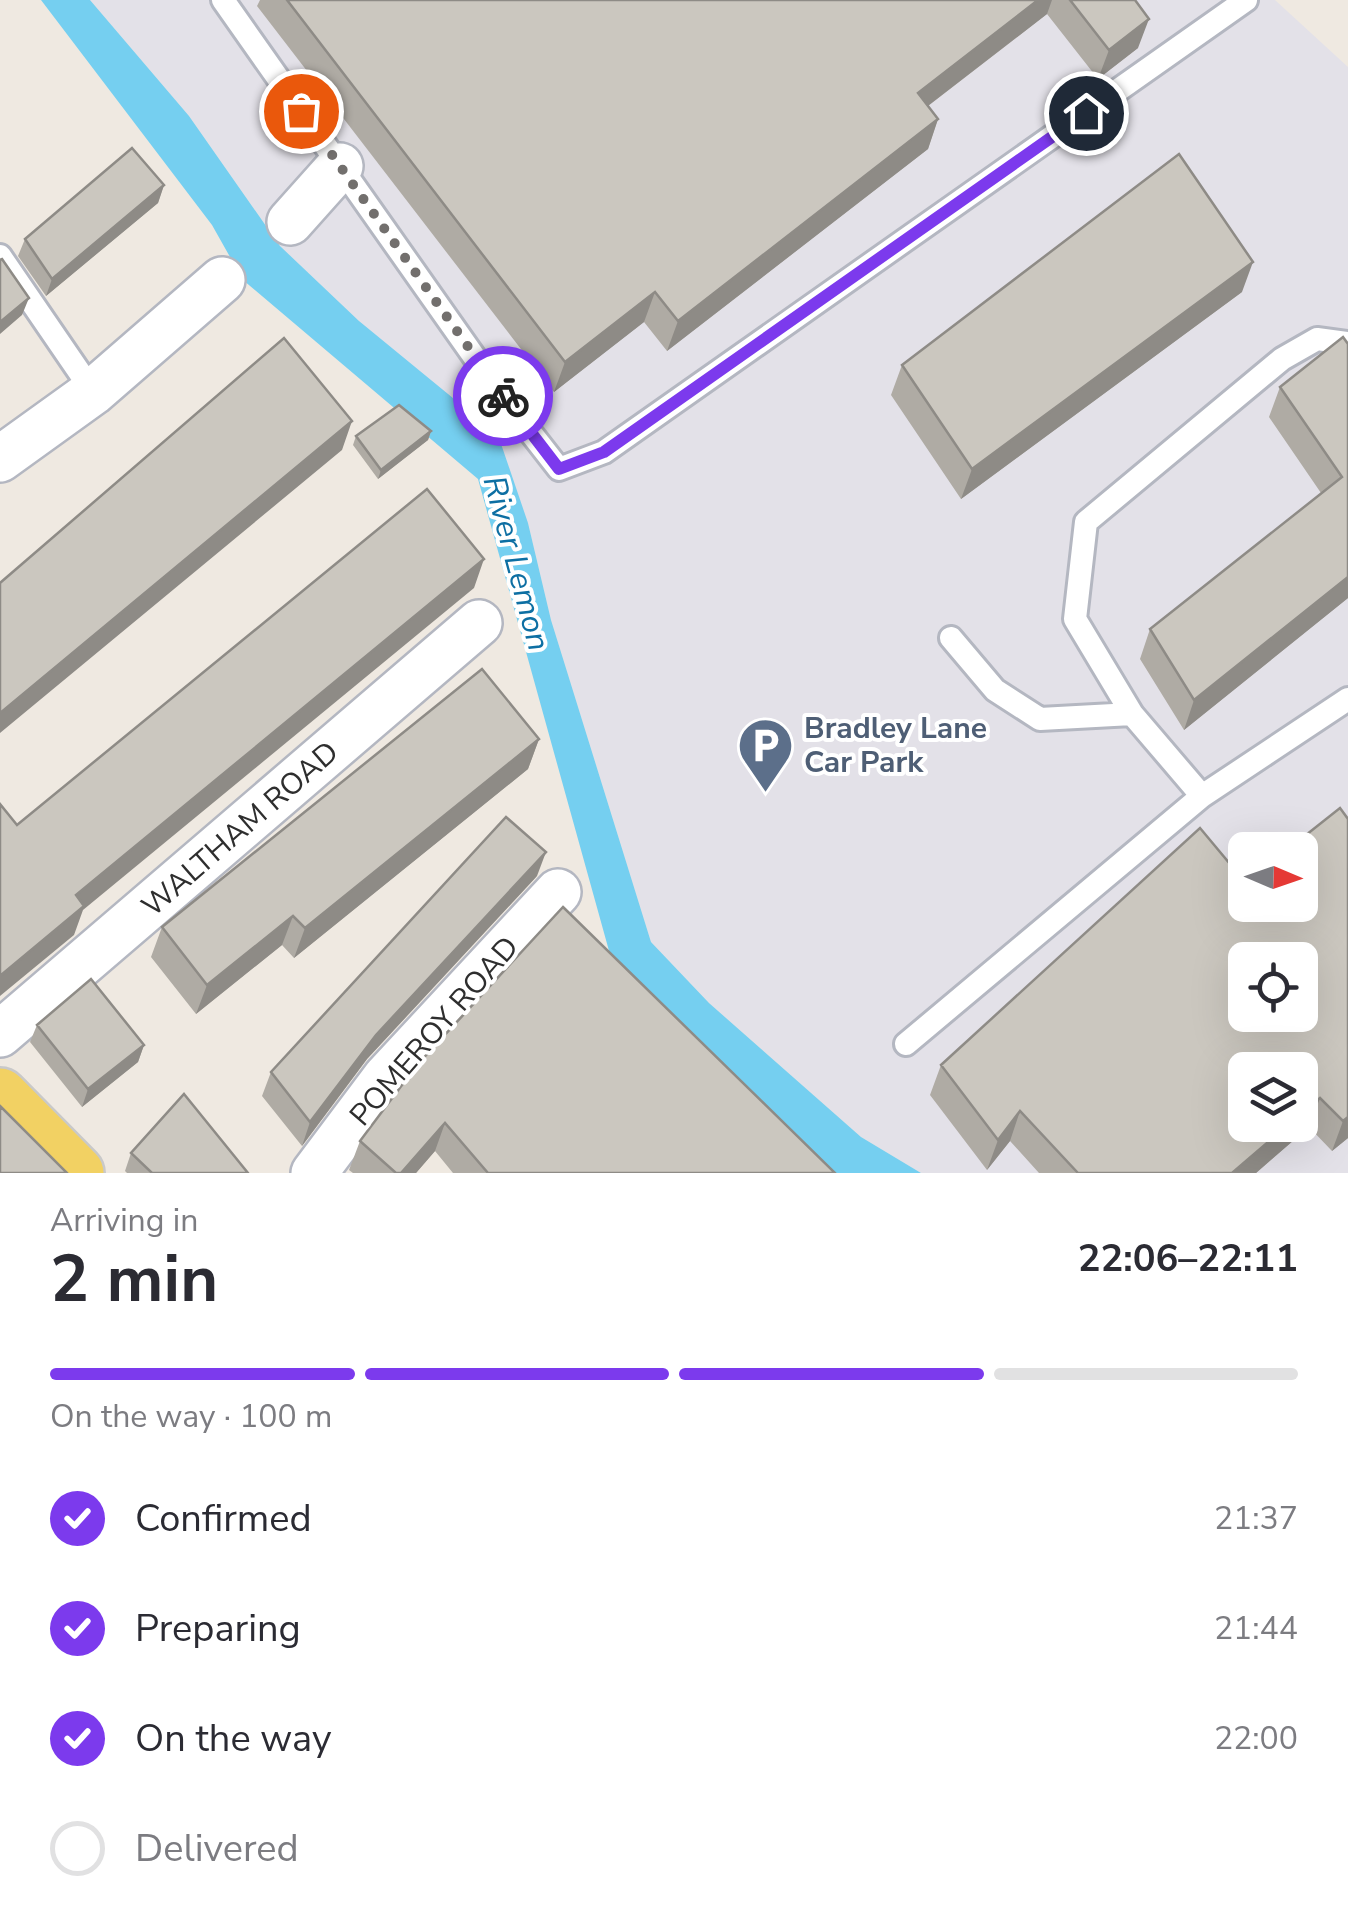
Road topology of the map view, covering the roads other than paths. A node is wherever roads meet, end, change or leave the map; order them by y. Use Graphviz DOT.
graph roads {
  1 [pos="223,0"];
  2 [pos="1246,0"];
  3 [pos="340,166"];
  4 [pos="290,222"];
  5 [pos="0,256"];
  6 [pos="222,280"];
  7 [pos="1348,344"];
  8 [pos="93,392"];
  9 [pos="0,459"];
  10 [pos="479,623"];
  11 [pos="951,638"];
  12 [pos="1348,699"];
  13 [pos="1132,714"];
  14 [pos="1202,796"];
  15 [pos="558,892"];
  16 [pos="0,1034"];
  17 [pos="906,1044"];
  18 [pos="0,1096"];
  19 [pos="76,1173"];
  20 [pos="314,1173"];
  1 -- 3 [label="lane"];
  2 -- 3 [label="lane"];
  3 -- 4 [label="street"];
  5 -- 8 [label="lane"];
  6 -- 8 [label="street"];
  7 -- 13 [label="lane"];
  8 -- 9 [label="street"];
  10 -- 16 [label="street, WALTHAM ROAD"];
  11 -- 13 [label="lane"];
  12 -- 14 [label="lane"];
  13 -- 14 [label="lane"];
  14 -- 17 [label="lane"];
  15 -- 20 [label="street, POMEROY ROAD"];
  18 -- 19 [label="main road"];
}
